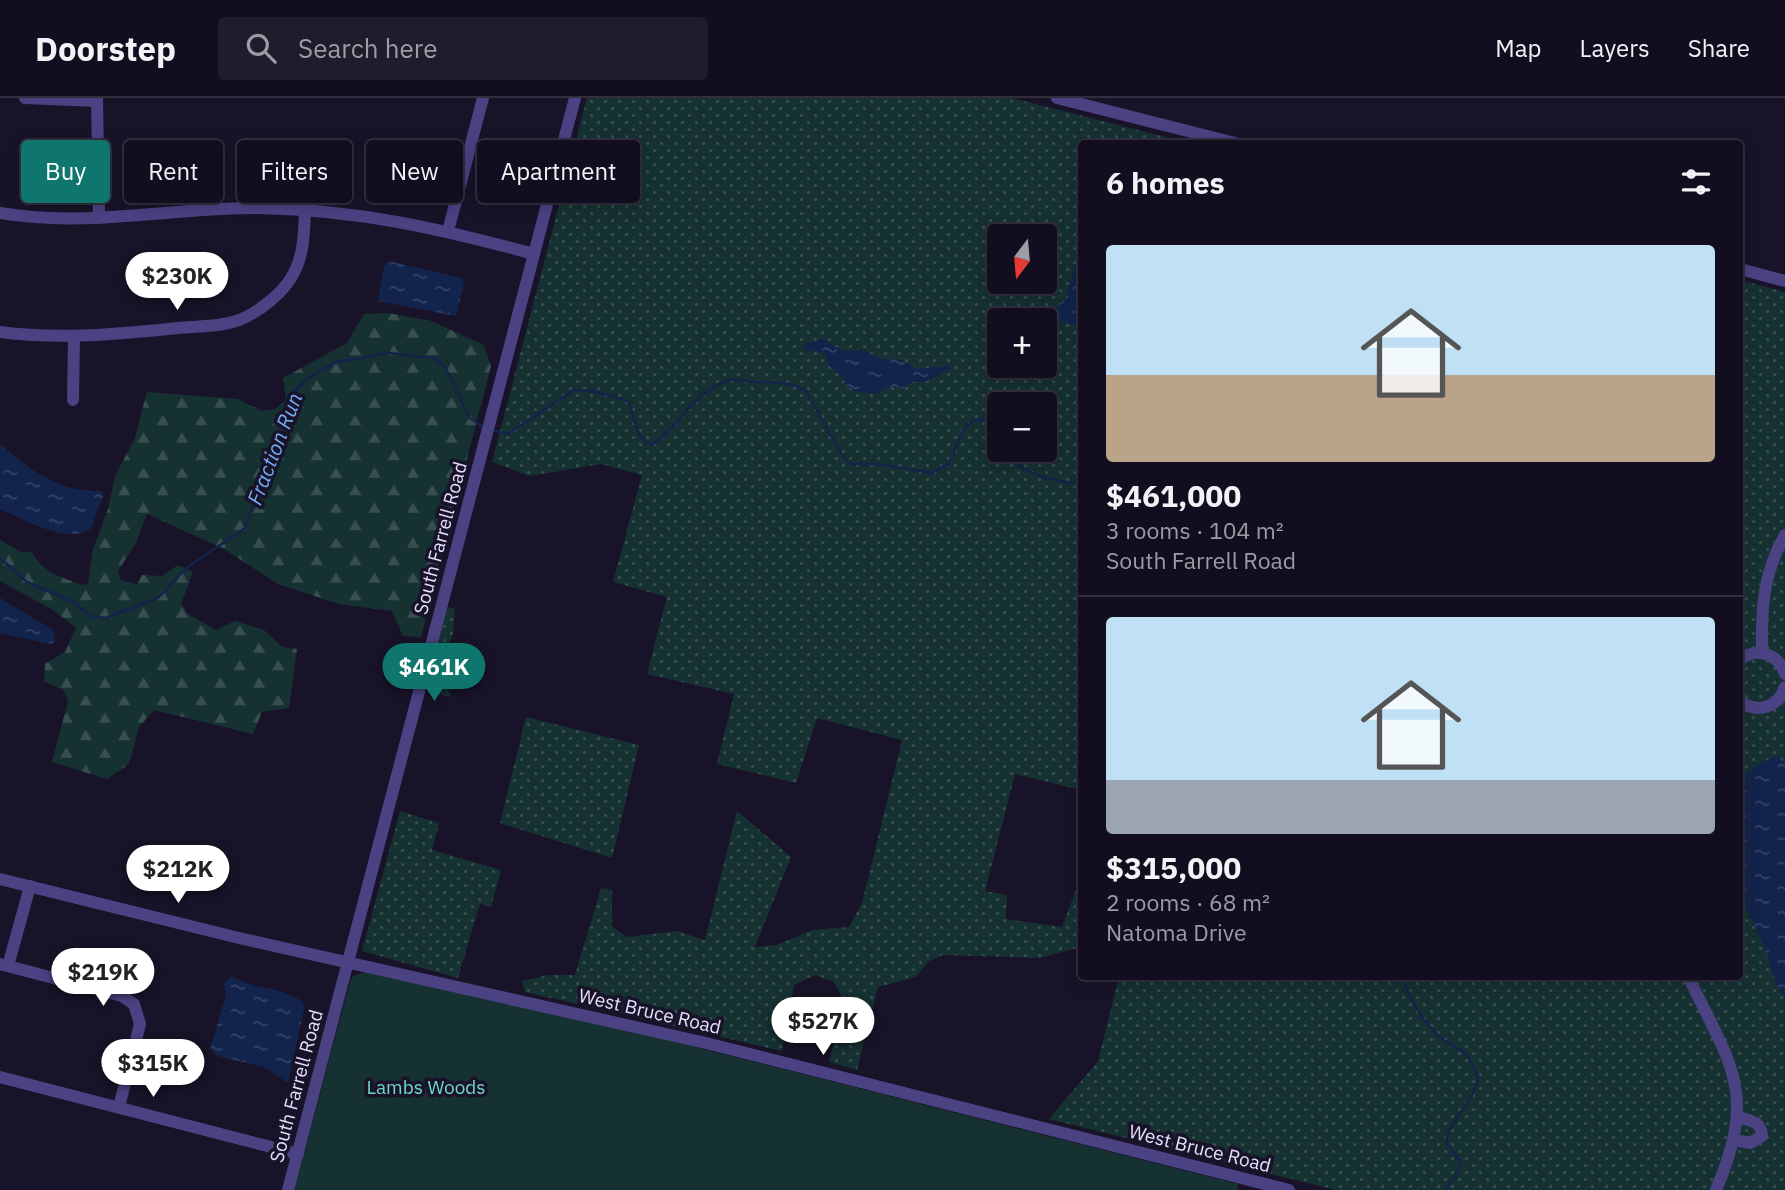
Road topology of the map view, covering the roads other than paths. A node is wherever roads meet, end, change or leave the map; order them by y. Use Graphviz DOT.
graph roads {
  1 [pos="26,98"];
  2 [pos="483,98"];
  3 [pos="575,98"];
  4 [pos="1057,98"];
  5 [pos="97,99"];
  6 [pos="1223,140"];
  7 [pos="305,211"];
  8 [pos="0,213"];
  9 [pos="99,218"];
  10 [pos="448,231"];
  11 [pos="534,254"];
  12 [pos="1743,270"];
  13 [pos="1785,281"];
  14 [pos="0,332"];
  15 [pos="74,336"];
  16 [pos="73,400"];
  17 [pos="1785,535"];
  18 [pos="1762,653"];
  19 [pos="1743,658"];
  20 [pos="1785,674"];
  21 [pos="1785,687"];
  22 [pos="1743,703"];
  23 [pos="1781,705"];
  24 [pos="0,878"];
  25 [pos="30,886"];
  26 [pos="349,962"];
  27 [pos="4,965"];
  28 [pos="1690,980"];
  29 [pos="0,1077"];
  30 [pos="118,1107"];
  31 [pos="1738,1117"];
  32 [pos="1735,1140"];
  33 [pos="298,1154"];
  34 [pos="288,1190"];
  35 [pos="1289,1190"];
  36 [pos="1716,1190"];
  1 -- 5 [label="street"];
  2 -- 10 [label="street"];
  3 -- 11 [label="street, South Farrell Road"];
  4 -- 6 [label="street"];
  5 -- 9 [label="street"];
  7 -- 9 [label="street"];
  7 -- 10 [label="street"];
  7 -- 15 [label="street"];
  8 -- 9 [label="street"];
  10 -- 11 [label="street"];
  11 -- 26 [label="street, South Farrell Road"];
  12 -- 13 [label="street"];
  14 -- 15 [label="street"];
  15 -- 16 [label="street"];
  17 -- 18 [label="street"];
  18 -- 19 [label="street"];
  18 -- 20 [label="street"];
  21 -- 23 [label="street"];
  22 -- 23 [label="street"];
  24 -- 25 [label="street, West Bruce Road"];
  25 -- 26 [label="street, West Bruce Road"];
  25 -- 27 [label="street"];
  26 -- 33 [label="street, South Farrell Road"];
  26 -- 35 [label="street, West Bruce Road"];
  27 -- 30 [label="street"];
  28 -- 31 [label="street"];
  29 -- 30 [label="street"];
  30 -- 33 [label="street"];
  31 -- 32 [label="street"];
  31 -- 32 [label="street"];
  32 -- 36 [label="street"];
  33 -- 34 [label="street, South Farrell Road"];
}
